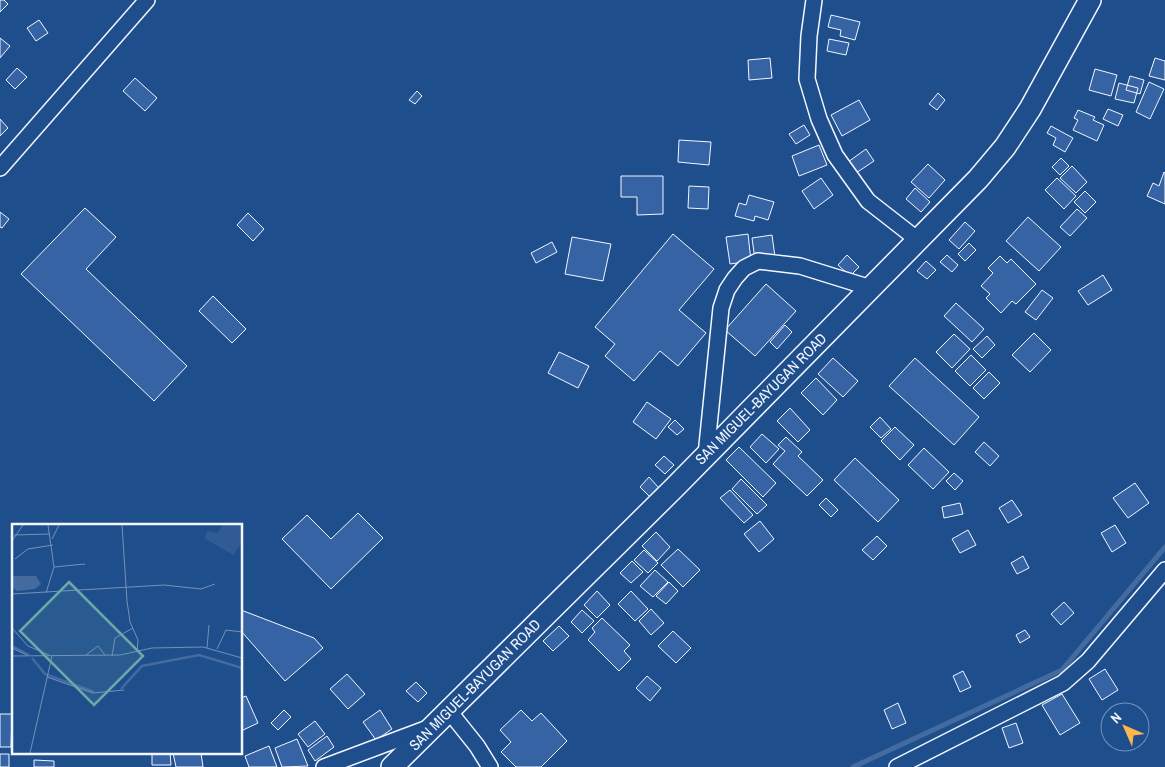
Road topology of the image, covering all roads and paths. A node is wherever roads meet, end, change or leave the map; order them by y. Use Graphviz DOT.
graph roads {
  1 [pos="147,0"];
  2 [pos="814,0"];
  3 [pos="1084,4"];
  4 [pos="0,168"];
  5 [pos="918,240"];
  6 [pos="871,288"];
  7 [pos="706,455"];
  8 [pos="1165,570"];
  9 [pos="449,711"];
  10 [pos="432,727"];
  11 [pos="324,767"];
  12 [pos="392,767"];
  13 [pos="490,767"];
  14 [pos="897,767"];
  1 -- 4 [label="street"];
  2 -- 5 [label="street"];
  3 -- 5 [label="main road, SAN MIGUEL-BAYUGAN ROAD"];
  5 -- 6 [label="main road, SAN MIGUEL-BAYUGAN ROAD"];
  6 -- 7 [label="main road, SAN MIGUEL-BAYUGAN ROAD"];
  6 -- 7 [label="street"];
  7 -- 9 [label="main road, SAN MIGUEL-BAYUGAN ROAD"];
  8 -- 14 [label="street"];
  9 -- 10 [label="main road, SAN MIGUEL-BAYUGAN ROAD"];
  9 -- 13 [label="street"];
  10 -- 11 [label="street"];
  10 -- 12 [label="main road, SAN MIGUEL-BAYUGAN ROAD"];
}
